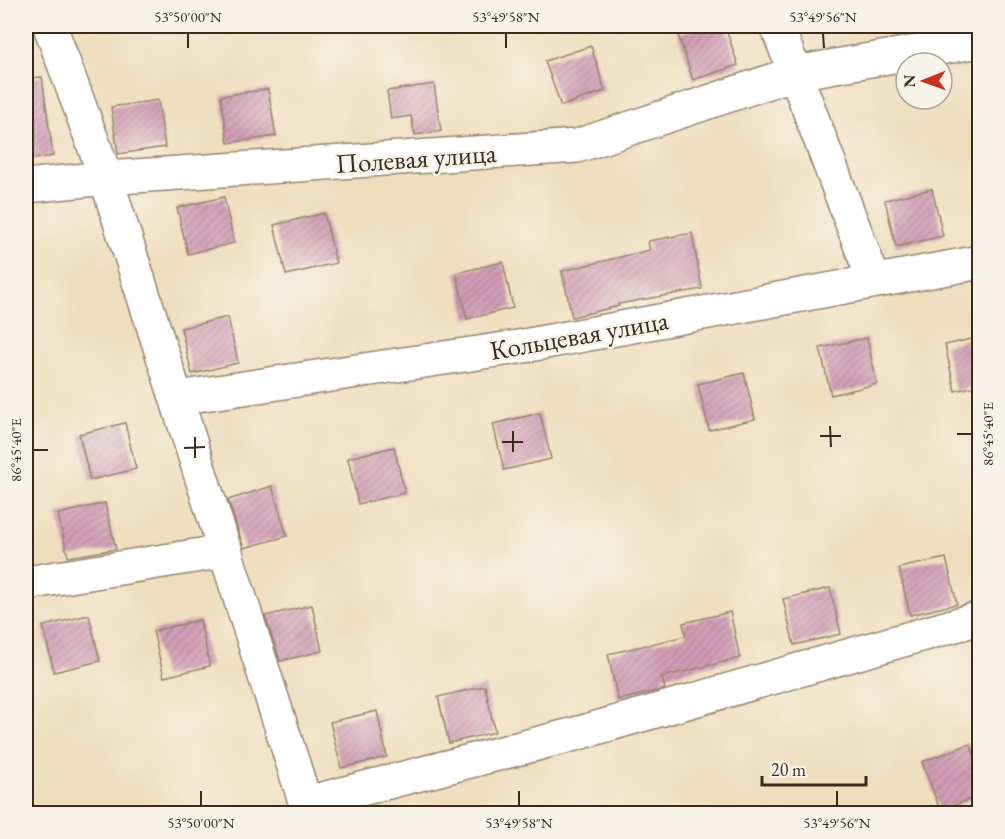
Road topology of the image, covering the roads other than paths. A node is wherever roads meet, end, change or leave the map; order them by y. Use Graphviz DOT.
graph roads {
  1 [pos="50,26"];
  2 [pos="777,26"];
  3 [pos="980,41"];
  4 [pos="795,73"];
  5 [pos="106,178"];
  6 [pos="26,186"];
  7 [pos="980,262"];
  8 [pos="874,281"];
  9 [pos="177,398"];
  10 [pos="226,551"];
  11 [pos="26,583"];
  12 [pos="980,618"];
  13 [pos="308,808"];
  1 -- 5 [label="street"];
  2 -- 4 [label="street"];
  3 -- 4 [label="street, Полевая улица"];
  4 -- 5 [label="street, Полевая улица"];
  4 -- 8 [label="street"];
  5 -- 6 [label="street, Полевая улица"];
  5 -- 9 [label="street"];
  7 -- 8 [label="street, Кольцевая улица"];
  8 -- 9 [label="street, Кольцевая улица"];
  9 -- 10 [label="street"];
  10 -- 11 [label="street"];
  10 -- 13 [label="street"];
  12 -- 13 [label="street"];
}
